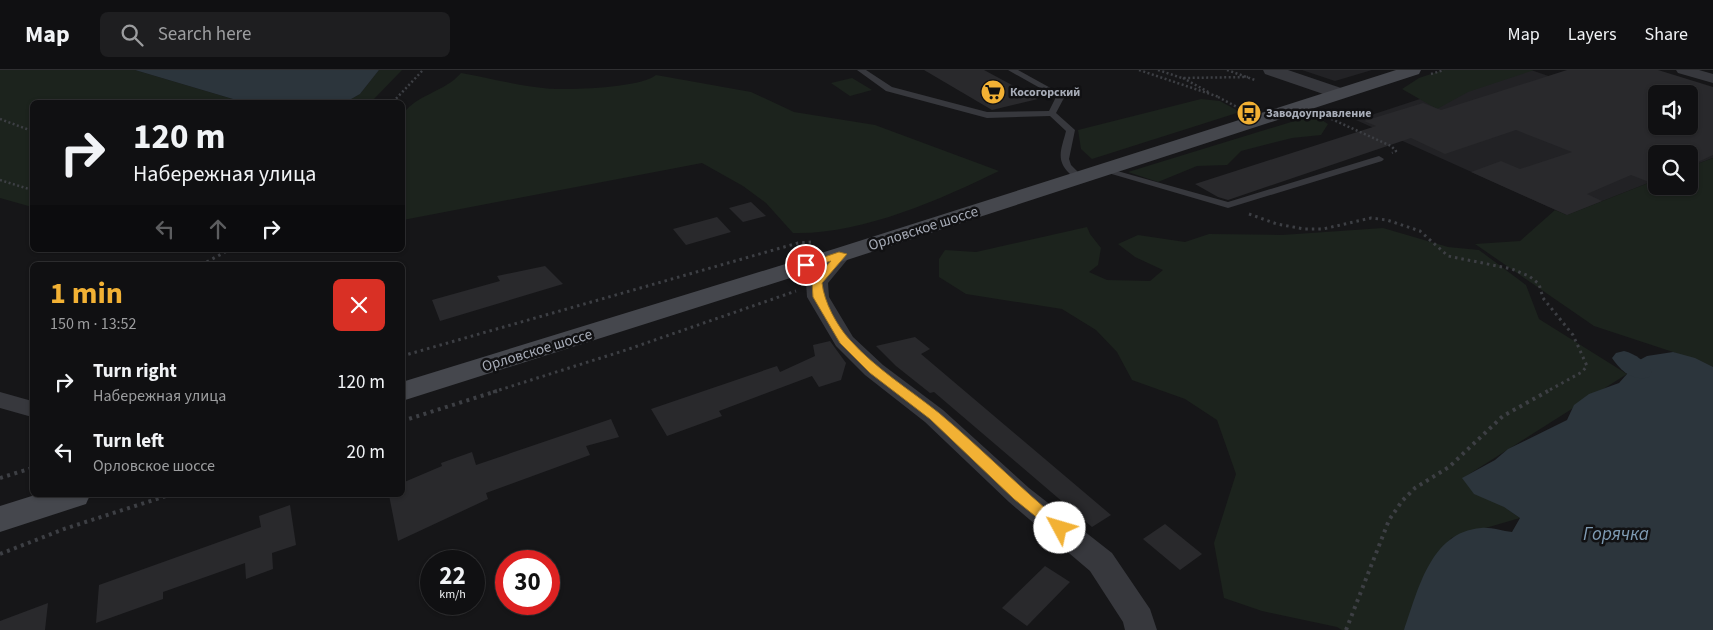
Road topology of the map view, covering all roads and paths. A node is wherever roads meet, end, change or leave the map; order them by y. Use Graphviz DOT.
graph roads {
  1 [pos="423,70"];
  2 [pos="861,70"];
  3 [pos="1012,70"];
  4 [pos="1139,70"];
  5 [pos="1158,70"];
  6 [pos="1271,70"];
  7 [pos="1413,70"];
  8 [pos="1683,70"];
  9 [pos="1248,77"];
  10 [pos="1182,78"];
  11 [pos="1713,79"];
  12 [pos="1338,93"];
  13 [pos="1218,97"];
  14 [pos="395,100"];
  15 [pos="1242,109"];
  16 [pos="1052,114"];
  17 [pos="1323,115"];
  18 [pos="0,119"];
  19 [pos="30,129"];
  20 [pos="1379,159"];
  21 [pos="1103,170"];
  22 [pos="1079,178"];
  23 [pos="0,180"];
  24 [pos="30,189"];
  25 [pos="1228,205"];
  26 [pos="818,241"];
  27 [pos="224,252"];
  28 [pos="842,254"];
  29 [pos="206,262"];
  30 [pos="817,282"];
  31 [pos="405,355"];
  32 [pos="405,391"];
  33 [pos="0,400"];
  34 [pos="30,408"];
  35 [pos="405,420"];
  36 [pos="30,469"];
  37 [pos="0,478"];
  38 [pos="68,497"];
  39 [pos="163,497"];
  40 [pos="0,519"];
  41 [pos="0,554"];
  42 [pos="1141,630"];
  43 [pos="1346,630"];
  1 -- 14 [label="path"];
  2 -- 16 [label="lane"];
  3 -- 16 [label="lane"];
  4 -- 13 [label="path"];
  5 -- 10 [label="path"];
  6 -- 12 [label="street"];
  7 -- 12 [label="main road, Орловское шоссе"];
  8 -- 11 [label="street"];
  9 -- 10 [label="path"];
  10 -- 13 [label="path"];
  12 -- 21 [label="main road, Орловское шоссе"];
  13 -- 15 [label="path"];
  16 -- 22 [label="lane"];
  17 -- 20 [label="path"];
  18 -- 19 [label="path"];
  20 -- 25 [label="lane"];
  21 -- 22 [label="main road, Орловское шоссе"];
  21 -- 25 [label="lane"];
  22 -- 28 [label="main road, Орловское шоссе"];
  23 -- 24 [label="path"];
  25 -- 43 [label="path"];
  26 -- 31 [label="path"];
  27 -- 29 [label="path"];
  28 -- 30 [label="street"];
  28 -- 32 [label="main road, Орловское шоссе"];
  30 -- 35 [label="path"];
  30 -- 42 [label="street"];
  33 -- 34 [label="street"];
  36 -- 37 [label="path"];
  38 -- 40 [label="main road"];
  39 -- 41 [label="path"];
}
